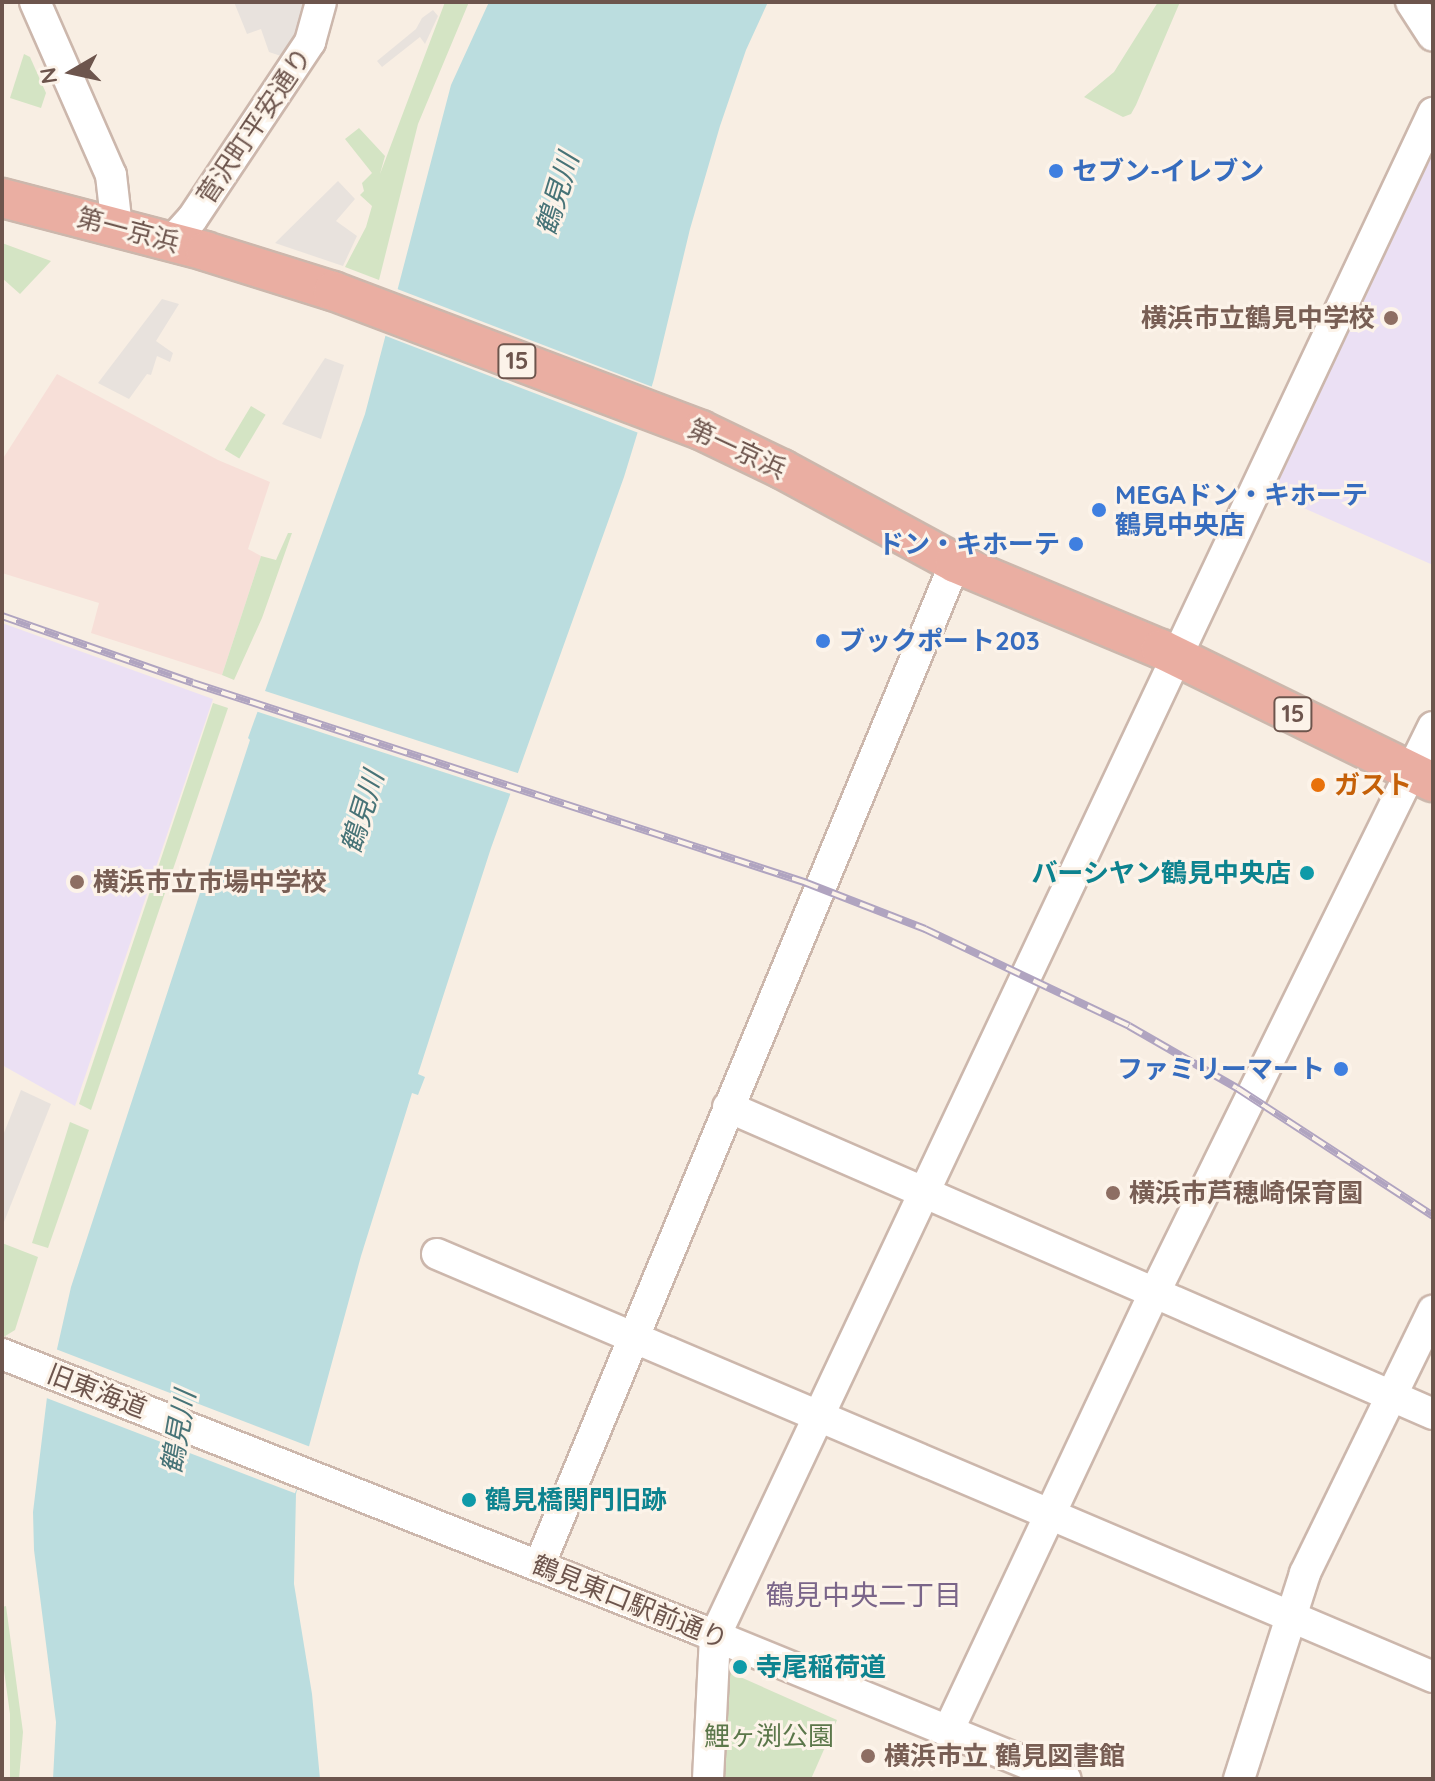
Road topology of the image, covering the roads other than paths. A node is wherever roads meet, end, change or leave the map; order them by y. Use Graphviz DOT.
graph roads {
  1 [pos="35,2"];
  2 [pos="321,2"];
  3 [pos="1411,2"];
  4 [pos="1433,36"];
  5 [pos="1433,113"];
  6 [pos="4,198"];
  7 [pos="117,228"];
  8 [pos="171,242"];
  9 [pos="955,563"];
  10 [pos="1176,656"];
  11 [pos="1433,727"];
  12 [pos="1422,777"];
  13 [pos="728,1107"];
  14 [pos="923,1193"];
  15 [pos="437,1254"];
  16 [pos="1154,1294"];
  17 [pos="1433,1310"];
  18 [pos="632,1337"];
  19 [pos="15,1359"];
  20 [pos="1390,1395"];
  21 [pos="1433,1414"];
  22 [pos="821,1416"];
  23 [pos="326,1481"];
  24 [pos="1049,1513"];
  25 [pos="539,1566"];
  26 [pos="1293,1616"];
  27 [pos="715,1636"];
  28 [pos="1433,1677"];
  29 [pos="949,1729"];
  30 [pos="1016,1769"];
  31 [pos="708,1779"];
  32 [pos="1066,1779"];
  33 [pos="1239,1779"];
  1 -- 7 [label="street"];
  2 -- 8 [label="street, 菅沢町平安通り"];
  3 -- 4 [label="street"];
  5 -- 10 [label="street"];
  6 -- 7 [label="highway, 第一京浜 / 15"];
  7 -- 8 [label="highway, 第一京浜 / 15"];
  8 -- 9 [label="highway, 第一京浜 / 15"];
  9 -- 10 [label="highway, 第一京浜 / 15"];
  9 -- 13 [label="street"];
  10 -- 12 [label="highway, 第一京浜 / 15"];
  10 -- 14 [label="street"];
  11 -- 12 [label="street"];
  12 -- 16 [label="street"];
  13 -- 14 [label="street"];
  13 -- 18 [label="street"];
  14 -- 16 [label="street"];
  14 -- 22 [label="street"];
  15 -- 18 [label="street"];
  16 -- 20 [label="street"];
  16 -- 24 [label="street"];
  17 -- 20 [label="street"];
  18 -- 22 [label="street"];
  18 -- 25 [label="street"];
  19 -- 23 [label="street, 旧東海道"];
  20 -- 21 [label="street"];
  20 -- 26 [label="street"];
  22 -- 24 [label="street"];
  22 -- 27 [label="street"];
  23 -- 25 [label="street, 鶴見東口駅前通り"];
  24 -- 26 [label="street"];
  24 -- 29 [label="street"];
  25 -- 27 [label="street, 鶴見東口駅前通り"];
  26 -- 28 [label="street"];
  26 -- 33 [label="street"];
  27 -- 29 [label="street, 鶴見東口駅前通り"];
  27 -- 31 [label="street"];
  29 -- 30 [label="street, 鶴見東口駅前通り"];
  30 -- 32 [label="street, 鶴見東口駅前通り"];
}
